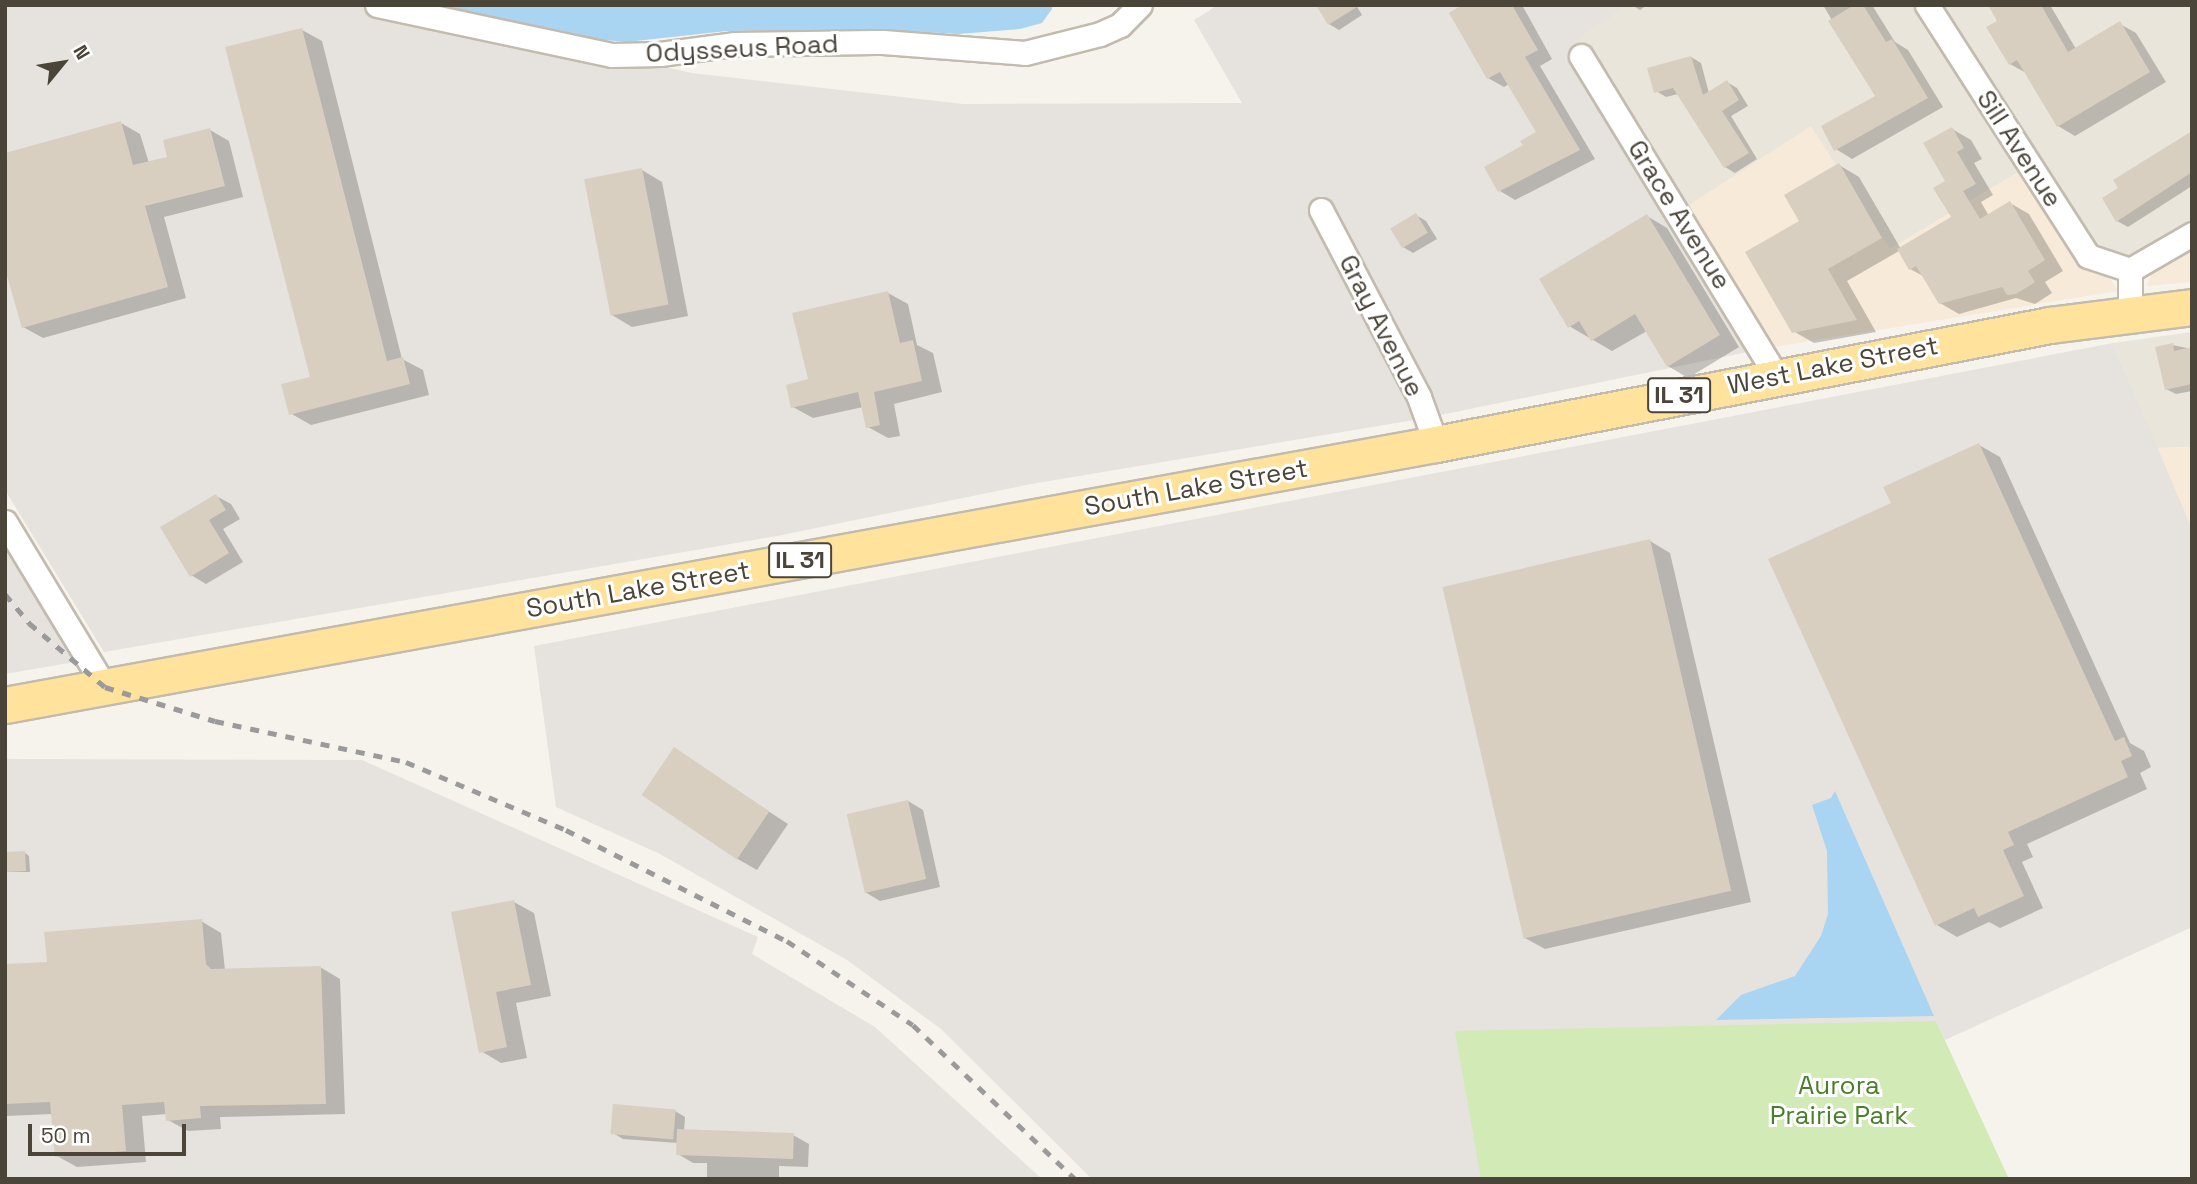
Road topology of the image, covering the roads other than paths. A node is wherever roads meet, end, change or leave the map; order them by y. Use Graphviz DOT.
graph roads {
  1 [pos="377,5"];
  2 [pos="1140,5"];
  3 [pos="1927,5"];
  4 [pos="1581,56"];
  5 [pos="1321,211"];
  6 [pos="2192,234"];
  7 [pos="2130,270"];
  8 [pos="2192,307"];
  9 [pos="2130,316"];
  10 [pos="1776,375"];
  11 [pos="1436,444"];
  12 [pos="5,522"];
  13 [pos="105,687"];
  14 [pos="5,705"];
  1 -- 2 [label="street, Odysseus Road"];
  3 -- 7 [label="street, Sill Avenue"];
  4 -- 10 [label="street, Grace Avenue"];
  5 -- 11 [label="street, Gray Avenue"];
  6 -- 7 [label="street"];
  7 -- 9 [label="street"];
  8 -- 9 [label="main road, West Lake Street / IL 31"];
  9 -- 10 [label="main road, West Lake Street / IL 31"];
  10 -- 11 [label="main road, West Lake Street / IL 31"];
  11 -- 13 [label="main road, South Lake Street / IL 31"];
  12 -- 13 [label="street"];
  13 -- 14 [label="main road, South Lake Street / IL 31"];
}
